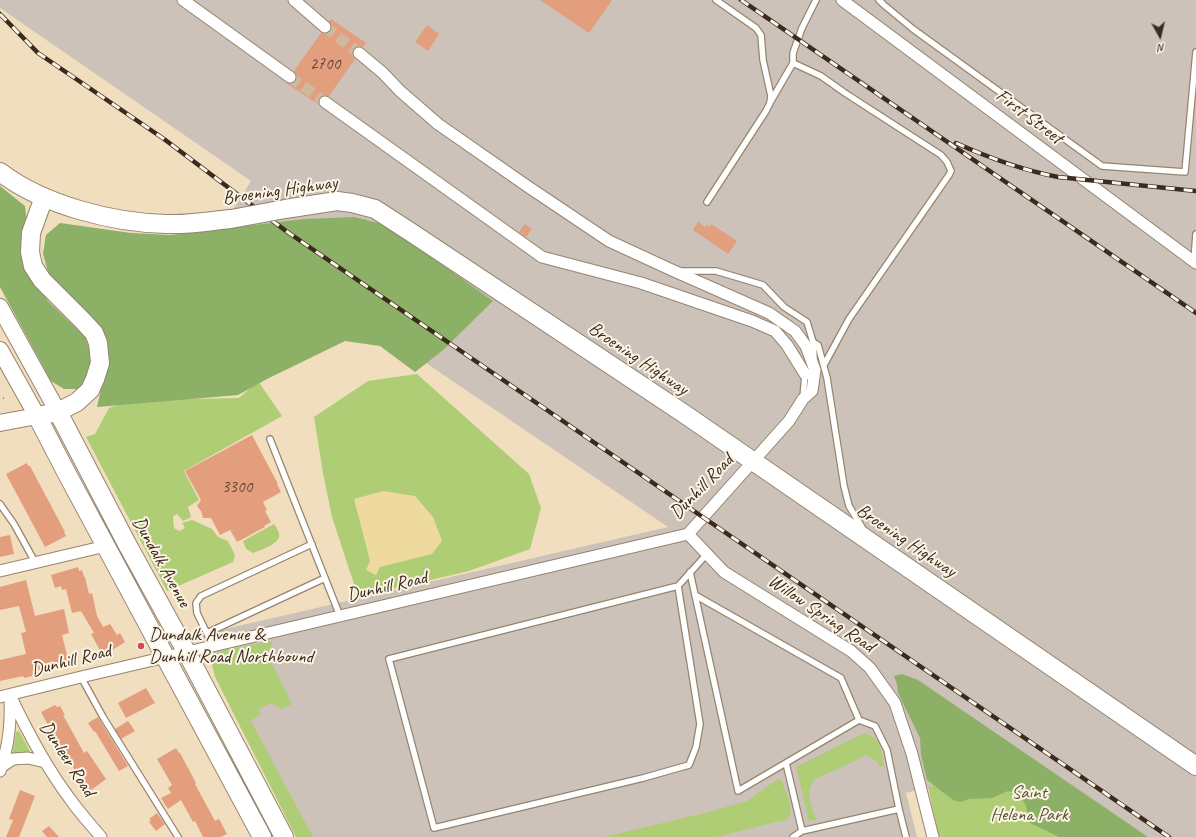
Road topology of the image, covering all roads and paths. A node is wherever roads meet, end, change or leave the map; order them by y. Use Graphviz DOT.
graph roads {
  1 [pos="183,0"];
  2 [pos="294,0"];
  3 [pos="716,0"];
  4 [pos="816,0"];
  5 [pos="842,0"];
  6 [pos="880,0"];
  7 [pos="325,27"];
  8 [pos="1196,52"];
  9 [pos="359,53"];
  10 [pos="793,63"];
  11 [pos="290,77"];
  12 [pos="325,102"];
  13 [pos="770,103"];
  14 [pos="0,172"];
  15 [pos="44,198"];
  16 [pos="707,202"];
  17 [pos="1196,234"];
  18 [pos="1195,262"];
  19 [pos="674,272"];
  20 [pos="0,307"];
  21 [pos="813,342"];
  22 [pos="0,350"];
  23 [pos="819,368"];
  24 [pos="805,374"];
  25 [pos="3,398"];
  26 [pos="6,399"];
  27 [pos="803,399"];
  28 [pos="58,412"];
  29 [pos="37,416"];
  30 [pos="1,419"];
  31 [pos="270,439"];
  32 [pos="752,461"];
  33 [pos="0,504"];
  34 [pos="688,534"];
  35 [pos="872,543"];
  36 [pos="312,544"];
  37 [pos="106,546"];
  38 [pos="707,554"];
  39 [pos="35,562"];
  40 [pos="0,571"];
  41 [pos="690,572"];
  42 [pos="325,578"];
  43 [pos="678,586"];
  44 [pos="695,595"];
  45 [pos="340,616"];
  46 [pos="207,633"];
  47 [pos="213,646"];
  48 [pos="187,653"];
  49 [pos="166,657"];
  50 [pos="81,677"];
  51 [pos="5,696"];
  52 [pos="859,720"];
  53 [pos="45,762"];
  54 [pos="786,763"];
  55 [pos="1196,766"];
  56 [pos="1,769"];
  57 [pos="899,809"];
  58 [pos="802,831"];
  59 [pos="101,837"];
  60 [pos="178,837"];
  61 [pos="262,837"];
  62 [pos="284,837"];
  63 [pos="793,837"];
  64 [pos="906,837"];
  65 [pos="933,837"];
  1 -- 11 [label="street"];
  2 -- 7 [label="street"];
  3 -- 13 [label="lane"];
  4 -- 10 [label="lane"];
  5 -- 18 [label="street, First Street"];
  6 -- 8 [label="lane"];
  9 -- 19 [label="street"];
  10 -- 13 [label="lane"];
  10 -- 23 [label="lane"];
  12 -- 24 [label="street"];
  13 -- 16 [label="lane"];
  14 -- 15 [label="main road, Broening Highway"];
  15 -- 28 [label="main road"];
  15 -- 32 [label="main road, Broening Highway, bridge"];
  17 -- 18 [label="lane"];
  19 -- 21 [label="lane"];
  19 -- 23 [label="street"];
  20 -- 28 [label="main road, Dundalk Avenue"];
  21 -- 23 [label="lane"];
  21 -- 23 [label="lane"];
  22 -- 29 [label="main road"];
  23 -- 27 [label="street, Dunhill Road"];
  23 -- 35 [label="lane"];
  24 -- 27 [label="lane"];
  25 -- 26 [label="path"];
  27 -- 32 [label="street, Dunhill Road"];
  28 -- 29 [label="main road"];
  28 -- 48 [label="main road, Dundalk Avenue"];
  29 -- 30 [label="main road"];
  29 -- 37 [label="main road"];
  31 -- 36 [label="lane"];
  32 -- 34 [label="street, Dunhill Road"];
  32 -- 35 [label="main road, Broening Highway"];
  33 -- 39 [label="lane"];
  34 -- 38 [label="street, Willow Spring Road"];
  34 -- 45 [label="street, Dunhill Road"];
  35 -- 55 [label="main road, Broening Highway"];
  36 -- 42 [label="lane"];
  36 -- 46 [label="lane"];
  37 -- 39 [label="street"];
  37 -- 49 [label="main road"];
  38 -- 41 [label="lane"];
  38 -- 65 [label="street, Willow Spring Road"];
  39 -- 40 [label="street"];
  41 -- 43 [label="lane"];
  41 -- 44 [label="lane"];
  42 -- 45 [label="lane"];
  42 -- 46 [label="lane"];
  43 -- 43 [label="lane"];
  44 -- 52 [label="lane"];
  44 -- 54 [label="lane"];
  45 -- 47 [label="street, Dunhill Road"];
  46 -- 47 [label="lane"];
  47 -- 48 [label="street, Dunhill Road"];
  48 -- 49 [label="street, Dunhill Road"];
  48 -- 62 [label="main road, Dundalk Avenue"];
  49 -- 50 [label="street, Dunhill Road"];
  49 -- 61 [label="main road"];
  50 -- 51 [label="street, Dunhill Road"];
  50 -- 60 [label="lane"];
  51 -- 53 [label="street, Dunleer Road"];
  51 -- 56 [label="street"];
  52 -- 54 [label="lane"];
  52 -- 57 [label="lane"];
  53 -- 56 [label="street"];
  53 -- 59 [label="street, Dunleer Road"];
  54 -- 58 [label="lane"];
  57 -- 58 [label="lane"];
  57 -- 64 [label="lane"];
  58 -- 63 [label="lane"];
}
